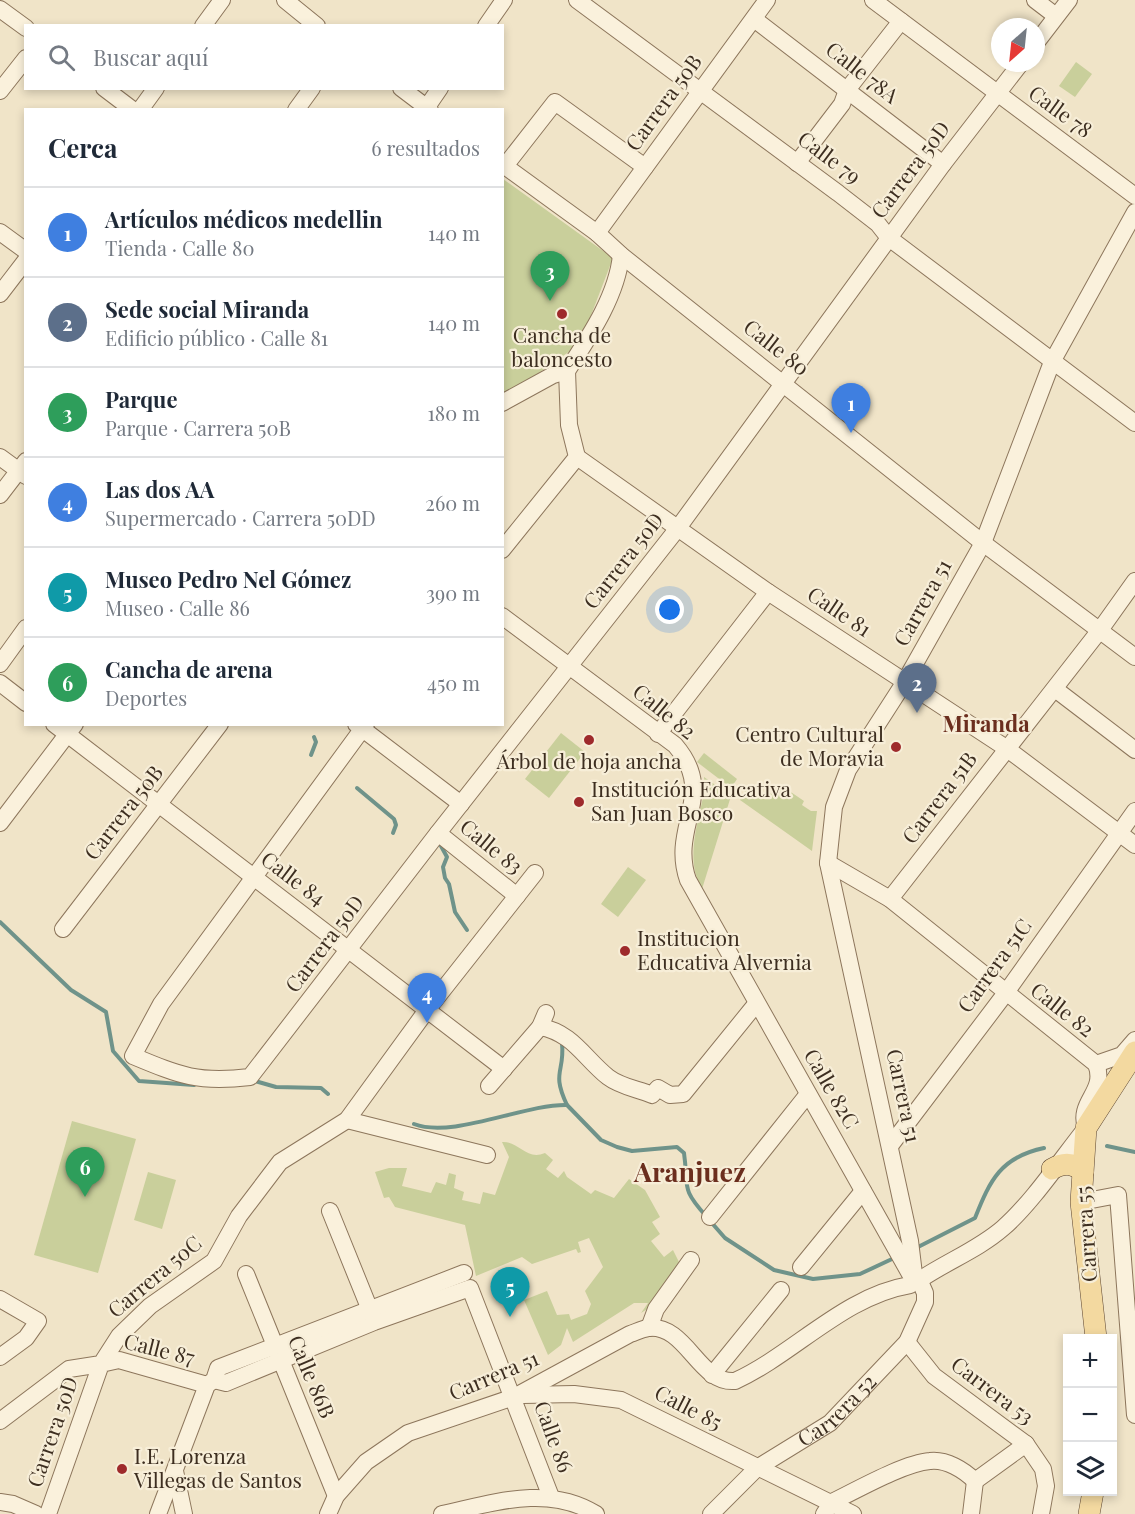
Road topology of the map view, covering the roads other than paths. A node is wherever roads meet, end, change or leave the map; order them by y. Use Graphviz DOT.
graph roads {
  1 [pos="222,0"];
  2 [pos="285,0"];
  3 [pos="504,0"];
  4 [pos="577,0"];
  5 [pos="767,0"];
  6 [pos="873,0"];
  7 [pos="1035,0"];
  8 [pos="1069,0"];
  9 [pos="0,9"];
  10 [pos="1056,16"];
  11 [pos="754,19"];
  12 [pos="901,21"];
  13 [pos="204,24"];
  14 [pos="315,24"];
  15 [pos="487,24"];
  16 [pos="24,27"];
  17 [pos="1045,31"];
  18 [pos="24,61"];
  19 [pos="1014,72"];
  20 [pos="107,90"];
  21 [pos="155,90"];
  22 [pos="311,90"];
  23 [pos="403,90"];
  24 [pos="439,90"];
  25 [pos="701,90"];
  26 [pos="847,90"];
  27 [pos="0,91"];
  28 [pos="997,94"];
  29 [pos="130,108"];
  30 [pos="141,108"];
  31 [pos="297,108"];
  32 [pos="428,108"];
  33 [pos="797,162"];
  34 [pos="943,164"];
  35 [pos="504,165"];
  36 [pos="645,166"];
  37 [pos="1135,196"];
  38 [pos="1135,212"];
  39 [pos="0,232"];
  40 [pos="597,233"];
  41 [pos="889,238"];
  42 [pos="24,250"];
  43 [pos="621,255"];
  44 [pos="24,263"];
  45 [pos="0,294"];
  46 [pos="1052,362"];
  47 [pos="567,371"];
  48 [pos="782,382"];
  49 [pos="504,402"];
  50 [pos="1135,423"];
  51 [pos="0,457"];
  52 [pos="577,457"];
  53 [pos="23,469"];
  54 [pos="0,495"];
  55 [pos="678,528"];
  56 [pos="982,543"];
  57 [pos="504,548"];
  58 [pos="1135,580"];
  59 [pos="768,592"];
  60 [pos="504,618"];
  61 [pos="1101,630"];
  62 [pos="24,631"];
  63 [pos="1135,657"];
  64 [pos="0,664"];
  65 [pos="570,667"];
  66 [pos="0,683"];
  67 [pos="904,683"];
  68 [pos="1055,689"];
  69 [pos="24,701"];
  70 [pos="218,726"];
  71 [pos="362,726"];
  72 [pos="66,728"];
  73 [pos="658,734"];
  74 [pos="1006,748"];
  75 [pos="1135,750"];
  76 [pos="461,804"];
  77 [pos="159,805"];
  78 [pos="1135,811"];
  79 [pos="0,823"];
  80 [pos="438,833"];
  81 [pos="1119,833"];
  82 [pos="1135,845"];
  83 [pos="828,863"];
  84 [pos="535,873"];
  85 [pos="255,878"];
  86 [pos="517,896"];
  87 [pos="890,899"];
  88 [pos="712,925"];
  89 [pos="63,929"];
  90 [pos="349,950"];
  91 [pos="1005,994"];
  92 [pos="756,1004"];
  93 [pos="427,1010"];
  94 [pos="1135,1040"];
  95 [pos="1135,1052"];
  96 [pos="1096,1064"];
  97 [pos="504,1069"];
  98 [pos="489,1086"];
  99 [pos="808,1094"];
  100 [pos="347,1120"];
  101 [pos="1086,1128"];
  102 [pos="890,1146"];
  103 [pos="487,1155"];
  104 [pos="1052,1169"];
  105 [pos="1083,1172"];
  106 [pos="863,1191"];
  107 [pos="1082,1202"];
  108 [pos="330,1211"];
  109 [pos="714,1214"];
  110 [pos="691,1260"];
  111 [pos="801,1267"];
  112 [pos="464,1273"];
  113 [pos="246,1274"];
  114 [pos="915,1279"];
  115 [pos="781,1290"];
  116 [pos="0,1299"];
  117 [pos="370,1310"];
  118 [pos="649,1328"];
  119 [pos="1096,1334"];
  120 [pos="1133,1335"];
  121 [pos="907,1342"];
  122 [pos="277,1354"];
  123 [pos="0,1358"];
  124 [pos="101,1364"];
  125 [pos="712,1375"];
  126 [pos="210,1382"];
  127 [pos="514,1396"];
  128 [pos="1135,1415"];
  129 [pos="0,1421"];
  130 [pos="1026,1444"];
  131 [pos="757,1468"];
  132 [pos="175,1470"];
  133 [pos="975,1481"];
  134 [pos="336,1496"];
  135 [pos="1092,1496"];
  136 [pos="550,1497"];
  137 [pos="0,1502"];
  138 [pos="828,1508"];
  139 [pos="36,1514"];
  140 [pos="48,1514"];
  141 [pos="158,1514"];
  142 [pos="184,1514"];
  143 [pos="328,1514"];
  144 [pos="442,1514"];
  145 [pos="596,1514"];
  146 [pos="711,1514"];
  147 [pos="853,1514"];
  148 [pos="971,1514"];
  149 [pos="1041,1514"];
  150 [pos="1089,1514"];
  1 -- 13 [label="street"];
  2 -- 14 [label="street"];
  3 -- 15 [label="street"];
  4 -- 25 [label="street, Calle 79"];
  5 -- 11 [label="street, Carrera 50B"];
  6 -- 12 [label="street, Calle 78"];
  7 -- 10 [label="street"];
  8 -- 10 [label="street"];
  9 -- 16 [label="street"];
  10 -- 17 [label="street"];
  11 -- 25 [label="street, Carrera 50B"];
  11 -- 26 [label="street, Calle 78A"];
  12 -- 26 [label="street"];
  12 -- 28 [label="street, Calle 78"];
  18 -- 27 [label="street"];
  19 -- 28 [label="street, Carrera 50D"];
  20 -- 29 [label="street"];
  21 -- 30 [label="street"];
  22 -- 31 [label="street"];
  23 -- 32 [label="street"];
  24 -- 32 [label="street"];
  25 -- 33 [label="street, Calle 79"];
  25 -- 36 [label="street, Carrera 50B"];
  26 -- 33 [label="street"];
  26 -- 34 [label="street, Calle 78A"];
  28 -- 34 [label="street, Carrera 50D"];
  28 -- 37 [label="street, Calle 78"];
  33 -- 41 [label="street, Calle 79"];
  34 -- 41 [label="street, Carrera 50D"];
  35 -- 36 [label="street"];
  35 -- 40 [label="street, Calle 80"];
  36 -- 40 [label="street, Carrera 50B"];
  38 -- 46 [label="street, Carrera 51"];
  39 -- 42 [label="street"];
  40 -- 43 [label="street, Calle 80"];
  41 -- 46 [label="street, Calle 79"];
  41 -- 48 [label="street, Carrera 50D"];
  43 -- 47 [label="street"];
  43 -- 48 [label="street, Calle 80"];
  44 -- 45 [label="street"];
  46 -- 50 [label="street, Calle 79"];
  46 -- 56 [label="street, Carrera 51"];
  47 -- 49 [label="street"];
  47 -- 52 [label="street"];
  48 -- 55 [label="street, Carrera 50D"];
  48 -- 56 [label="street, Calle 80"];
  51 -- 53 [label="street"];
  52 -- 55 [label="street, Calle 81"];
  52 -- 57 [label="street"];
  53 -- 54 [label="street"];
  55 -- 59 [label="street, Calle 81"];
  55 -- 65 [label="street, Carrera 50D"];
  56 -- 61 [label="street, Calle 80"];
  56 -- 67 [label="street, Carrera 51"];
  58 -- 61 [label="street, Carrera 51B"];
  59 -- 67 [label="street, Calle 81"];
  59 -- 73 [label="street"];
  60 -- 65 [label="street, Calle 82"];
  61 -- 63 [label="street, Calle 80"];
  61 -- 68 [label="street, Carrera 51B"];
  62 -- 64 [label="street"];
  65 -- 73 [label="street, Calle 82"];
  65 -- 76 [label="street, Carrera 50D"];
  66 -- 69 [label="street"];
  67 -- 74 [label="street, Calle 81"];
  67 -- 83 [label="street, Carrera 51"];
  68 -- 74 [label="street, Carrera 51B"];
  68 -- 75 [label="street"];
  70 -- 77 [label="street, Carrera 50B"];
  71 -- 76 [label="street, Calle 83"];
  71 -- 85 [label="street"];
  72 -- 77 [label="street, Calle 84"];
  72 -- 79 [label="street"];
  73 -- 88 [label="street, Calle 82"];
  74 -- 81 [label="street, Calle 81"];
  74 -- 87 [label="street, Carrera 51B"];
  76 -- 80 [label="street, Carrera 50D"];
  77 -- 85 [label="street, Calle 84"];
  77 -- 89 [label="street, Carrera 50B"];
  78 -- 81 [label="street, Carrera 51C"];
  80 -- 86 [label="street, Calle 83"];
  80 -- 90 [label="street, Carrera 50D"];
  81 -- 82 [label="street, Calle 81"];
  81 -- 91 [label="street, Carrera 51C"];
  83 -- 87 [label="street, Calle 82"];
  83 -- 102 [label="street, Carrera 51"];
  84 -- 86 [label="street"];
  85 -- 90 [label="street, Calle 84"];
  85 -- 90 [label="street, Carrera 50D"];
  86 -- 93 [label="street"];
  87 -- 91 [label="street, Calle 82"];
  88 -- 92 [label="street, Calle 82C"];
  90 -- 93 [label="street, Calle 84"];
  91 -- 96 [label="street, Calle 82"];
  91 -- 102 [label="street, Carrera 51C"];
  92 -- 97 [label="street"];
  92 -- 99 [label="street, Calle 82C"];
  93 -- 97 [label="street, Calle 84"];
  93 -- 100 [label="street"];
  94 -- 96 [label="street, Calle 82"];
  95 -- 101 [label="main road"];
  96 -- 101 [label="street, Calle 82"];
  97 -- 98 [label="street"];
  99 -- 106 [label="street, Calle 82C"];
  99 -- 109 [label="street"];
  100 -- 103 [label="street"];
  100 -- 124 [label="street, Carrera 50C"];
  101 -- 104 [label="street"];
  101 -- 105 [label="main road, Carrera 55"];
  102 -- 114 [label="street, Carrera 51"];
  104 -- 105 [label="main road"];
  104 -- 114 [label="street"];
  105 -- 107 [label="main road, Carrera 55"];
  106 -- 111 [label="street"];
  106 -- 114 [label="street, Calle 82C"];
  107 -- 119 [label="main road, Carrera 55"];
  107 -- 120 [label="street"];
  108 -- 117 [label="street"];
  110 -- 118 [label="street"];
  112 -- 117 [label="street"];
  113 -- 122 [label="street, Calle 86B"];
  114 -- 121 [label="street, Carrera 52"];
  114 -- 125 [label="street"];
  115 -- 125 [label="street"];
  116 -- 123 [label="street"];
  117 -- 122 [label="street"];
  118 -- 125 [label="street"];
  118 -- 127 [label="street, Carrera 51"];
  120 -- 128 [label="street"];
  121 -- 130 [label="street, Carrera 53"];
  121 -- 131 [label="street, Carrera 52"];
  122 -- 126 [label="street"];
  122 -- 127 [label="street, Calle 86"];
  122 -- 134 [label="street, Calle 86B"];
  124 -- 126 [label="street, Calle 87"];
  124 -- 129 [label="street"];
  124 -- 140 [label="street, Carrera 50D"];
  126 -- 132 [label="street"];
  127 -- 131 [label="street, Calle 85"];
  127 -- 134 [label="street, Carrera 51"];
  127 -- 136 [label="street, Calle 86"];
  130 -- 133 [label="street"];
  130 -- 149 [label="street, Carrera 53"];
  131 -- 138 [label="street, Calle 85"];
  131 -- 146 [label="street, Carrera 52"];
  132 -- 141 [label="street"];
  132 -- 142 [label="street"];
  133 -- 138 [label="street"];
  133 -- 148 [label="street"];
  134 -- 143 [label="street, Carrera 51"];
  135 -- 150 [label="main road"];
  136 -- 144 [label="street, Calle 86"];
  136 -- 145 [label="street, Calle 86"];
  137 -- 139 [label="street"];
  138 -- 147 [label="street, Calle 85"];
}
